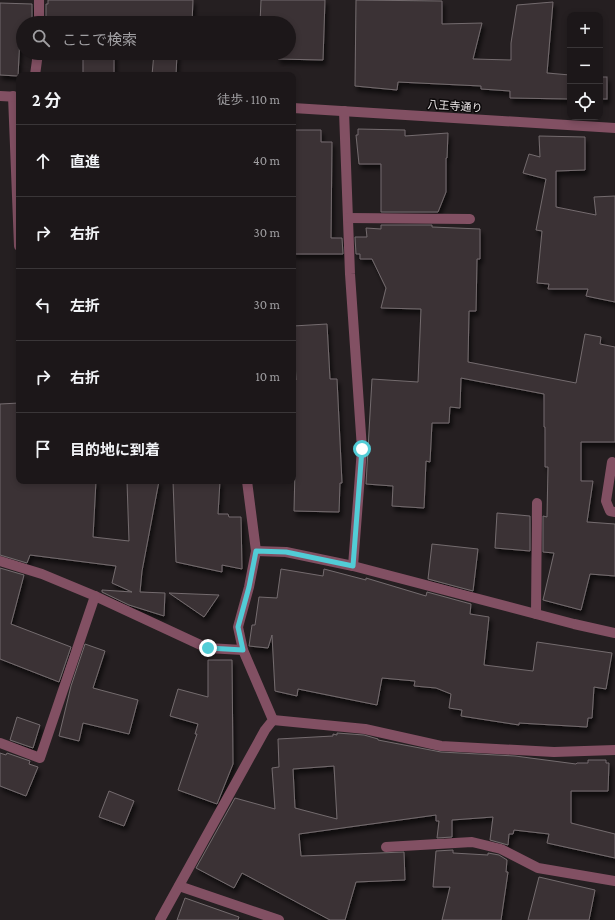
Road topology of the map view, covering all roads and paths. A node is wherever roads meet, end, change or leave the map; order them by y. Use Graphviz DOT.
graph roads {
  1 [pos="39,0"];
  2 [pos="39,16"];
  3 [pos="37,60"];
  4 [pos="35,72"];
  5 [pos="0,96"];
  6 [pos="16,97"];
  7 [pos="296,108"];
  8 [pos="344,111"];
  9 [pos="615,128"];
  10 [pos="348,218"];
  11 [pos="470,219"];
  12 [pos="612,462"];
  13 [pos="247,484"];
  14 [pos="537,503"];
  15 [pos="615,512"];
  16 [pos="256,551"];
  17 [pos="0,561"];
  18 [pos="353,566"];
  19 [pos="95,596"];
  20 [pos="536,614"];
  21 [pos="615,633"];
  22 [pos="243,650"];
  23 [pos="273,720"];
  24 [pos="0,743"];
  25 [pos="615,750"];
  26 [pos="386,847"];
  27 [pos="615,881"];
  28 [pos="179,886"];
  29 [pos="160,920"];
  30 [pos="279,920"];
  1 -- 2 [label="street"];
  3 -- 4 [label="street"];
  5 -- 6 [label="street"];
  7 -- 8 [label="street, 八王寺通り"];
  8 -- 9 [label="street, 八王寺通り"];
  8 -- 10 [label="street"];
  10 -- 11 [label="street"];
  10 -- 18 [label="street"];
  12 -- 15 [label="street"];
  13 -- 16 [label="street"];
  14 -- 20 [label="street"];
  16 -- 18 [label="street"];
  16 -- 22 [label="street"];
  17 -- 19 [label="street"];
  18 -- 20 [label="street"];
  19 -- 22 [label="street"];
  19 -- 24 [label="street"];
  20 -- 21 [label="street"];
  22 -- 23 [label="street"];
  23 -- 25 [label="street"];
  23 -- 28 [label="street"];
  26 -- 27 [label="street"];
  28 -- 29 [label="street"];
  28 -- 30 [label="street"];
}
